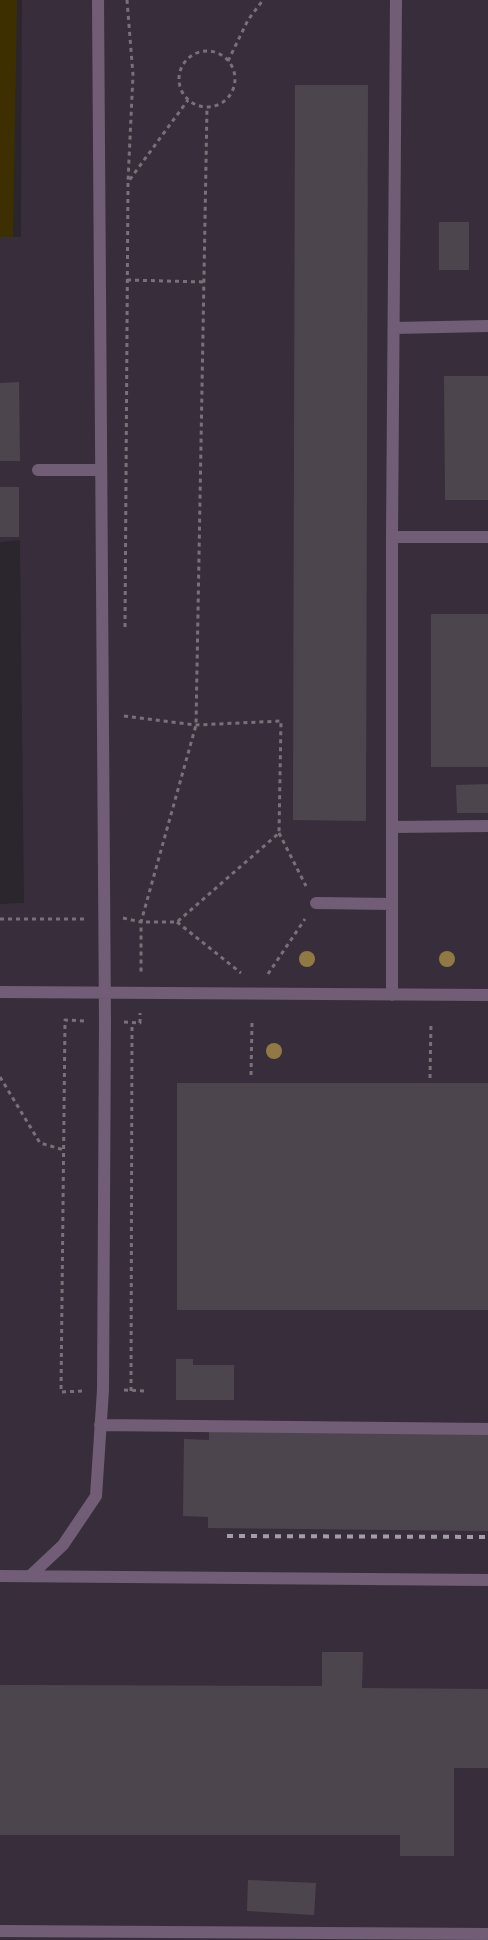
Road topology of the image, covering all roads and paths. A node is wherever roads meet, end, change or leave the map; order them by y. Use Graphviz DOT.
graph roads {
  1 [pos="98,0"];
  2 [pos="127,0"];
  3 [pos="264,0"];
  4 [pos="396,0"];
  5 [pos="228,61"];
  6 [pos="188,100"];
  7 [pos="207,107"];
  8 [pos="128,182"];
  9 [pos="127,280"];
  10 [pos="205,282"];
  11 [pos="488,326"];
  12 [pos="394,328"];
  13 [pos="38,470"];
  14 [pos="100,470"];
  15 [pos="392,537"];
  16 [pos="488,537"];
  17 [pos="125,637"];
  18 [pos="124,706"];
  19 [pos="124,716"];
  20 [pos="196,725"];
  21 [pos="124,726"];
  22 [pos="488,826"];
  23 [pos="392,827"];
  24 [pos="279,833"];
  25 [pos="316,903"];
  26 [pos="392,904"];
  27 [pos="177,922"];
  28 [pos="243,975"];
  29 [pos="264,981"];
  30 [pos="0,992"];
  31 [pos="104,993"];
  32 [pos="392,995"];
  33 [pos="488,995"];
  34 [pos="431,1022"];
  35 [pos="132,1023"];
  36 [pos="252,1023"];
  37 [pos="251,1075"];
  38 [pos="0,1077"];
  39 [pos="430,1078"];
  40 [pos="64,1150"];
  41 [pos="131,1391"];
  42 [pos="100,1425"];
  43 [pos="488,1429"];
  44 [pos="0,1576"];
  45 [pos="30,1576"];
  46 [pos="488,1580"];
  47 [pos="0,1931"];
  48 [pos="488,1934"];
  49 [pos="319,1936"];
  1 -- 14 [label="lane"];
  2 -- 8 [label="path"];
  3 -- 5 [label="path"];
  4 -- 12 [label="lane"];
  5 -- 6 [label="path"];
  5 -- 7 [label="path"];
  6 -- 7 [label="path"];
  6 -- 8 [label="path"];
  7 -- 10 [label="path"];
  8 -- 9 [label="path"];
  9 -- 10 [label="path"];
  9 -- 17 [label="path"];
  10 -- 20 [label="path"];
  11 -- 12 [label="lane"];
  12 -- 15 [label="lane"];
  13 -- 14 [label="lane"];
  14 -- 31 [label="lane"];
  15 -- 16 [label="lane"];
  15 -- 23 [label="lane"];
  18 -- 19 [label="path"];
  19 -- 20 [label="path"];
  19 -- 21 [label="path"];
  20 -- 24 [label="path"];
  20 -- 27 [label="path"];
  22 -- 23 [label="lane"];
  23 -- 26 [label="lane"];
  24 -- 25 [label="path"];
  24 -- 27 [label="path"];
  25 -- 26 [label="lane"];
  25 -- 29 [label="path"];
  26 -- 32 [label="lane"];
  27 -- 28 [label="path"];
  30 -- 31 [label="lane"];
  31 -- 32 [label="lane"];
  31 -- 42 [label="lane"];
  32 -- 33 [label="lane"];
  34 -- 39 [label="path"];
  35 -- 41 [label="path"];
  36 -- 37 [label="path"];
  38 -- 40 [label="path"];
  42 -- 43 [label="lane"];
  42 -- 45 [label="lane"];
  44 -- 45 [label="lane"];
  45 -- 46 [label="lane"];
  47 -- 49 [label="lane"];
  48 -- 49 [label="lane"];
}
